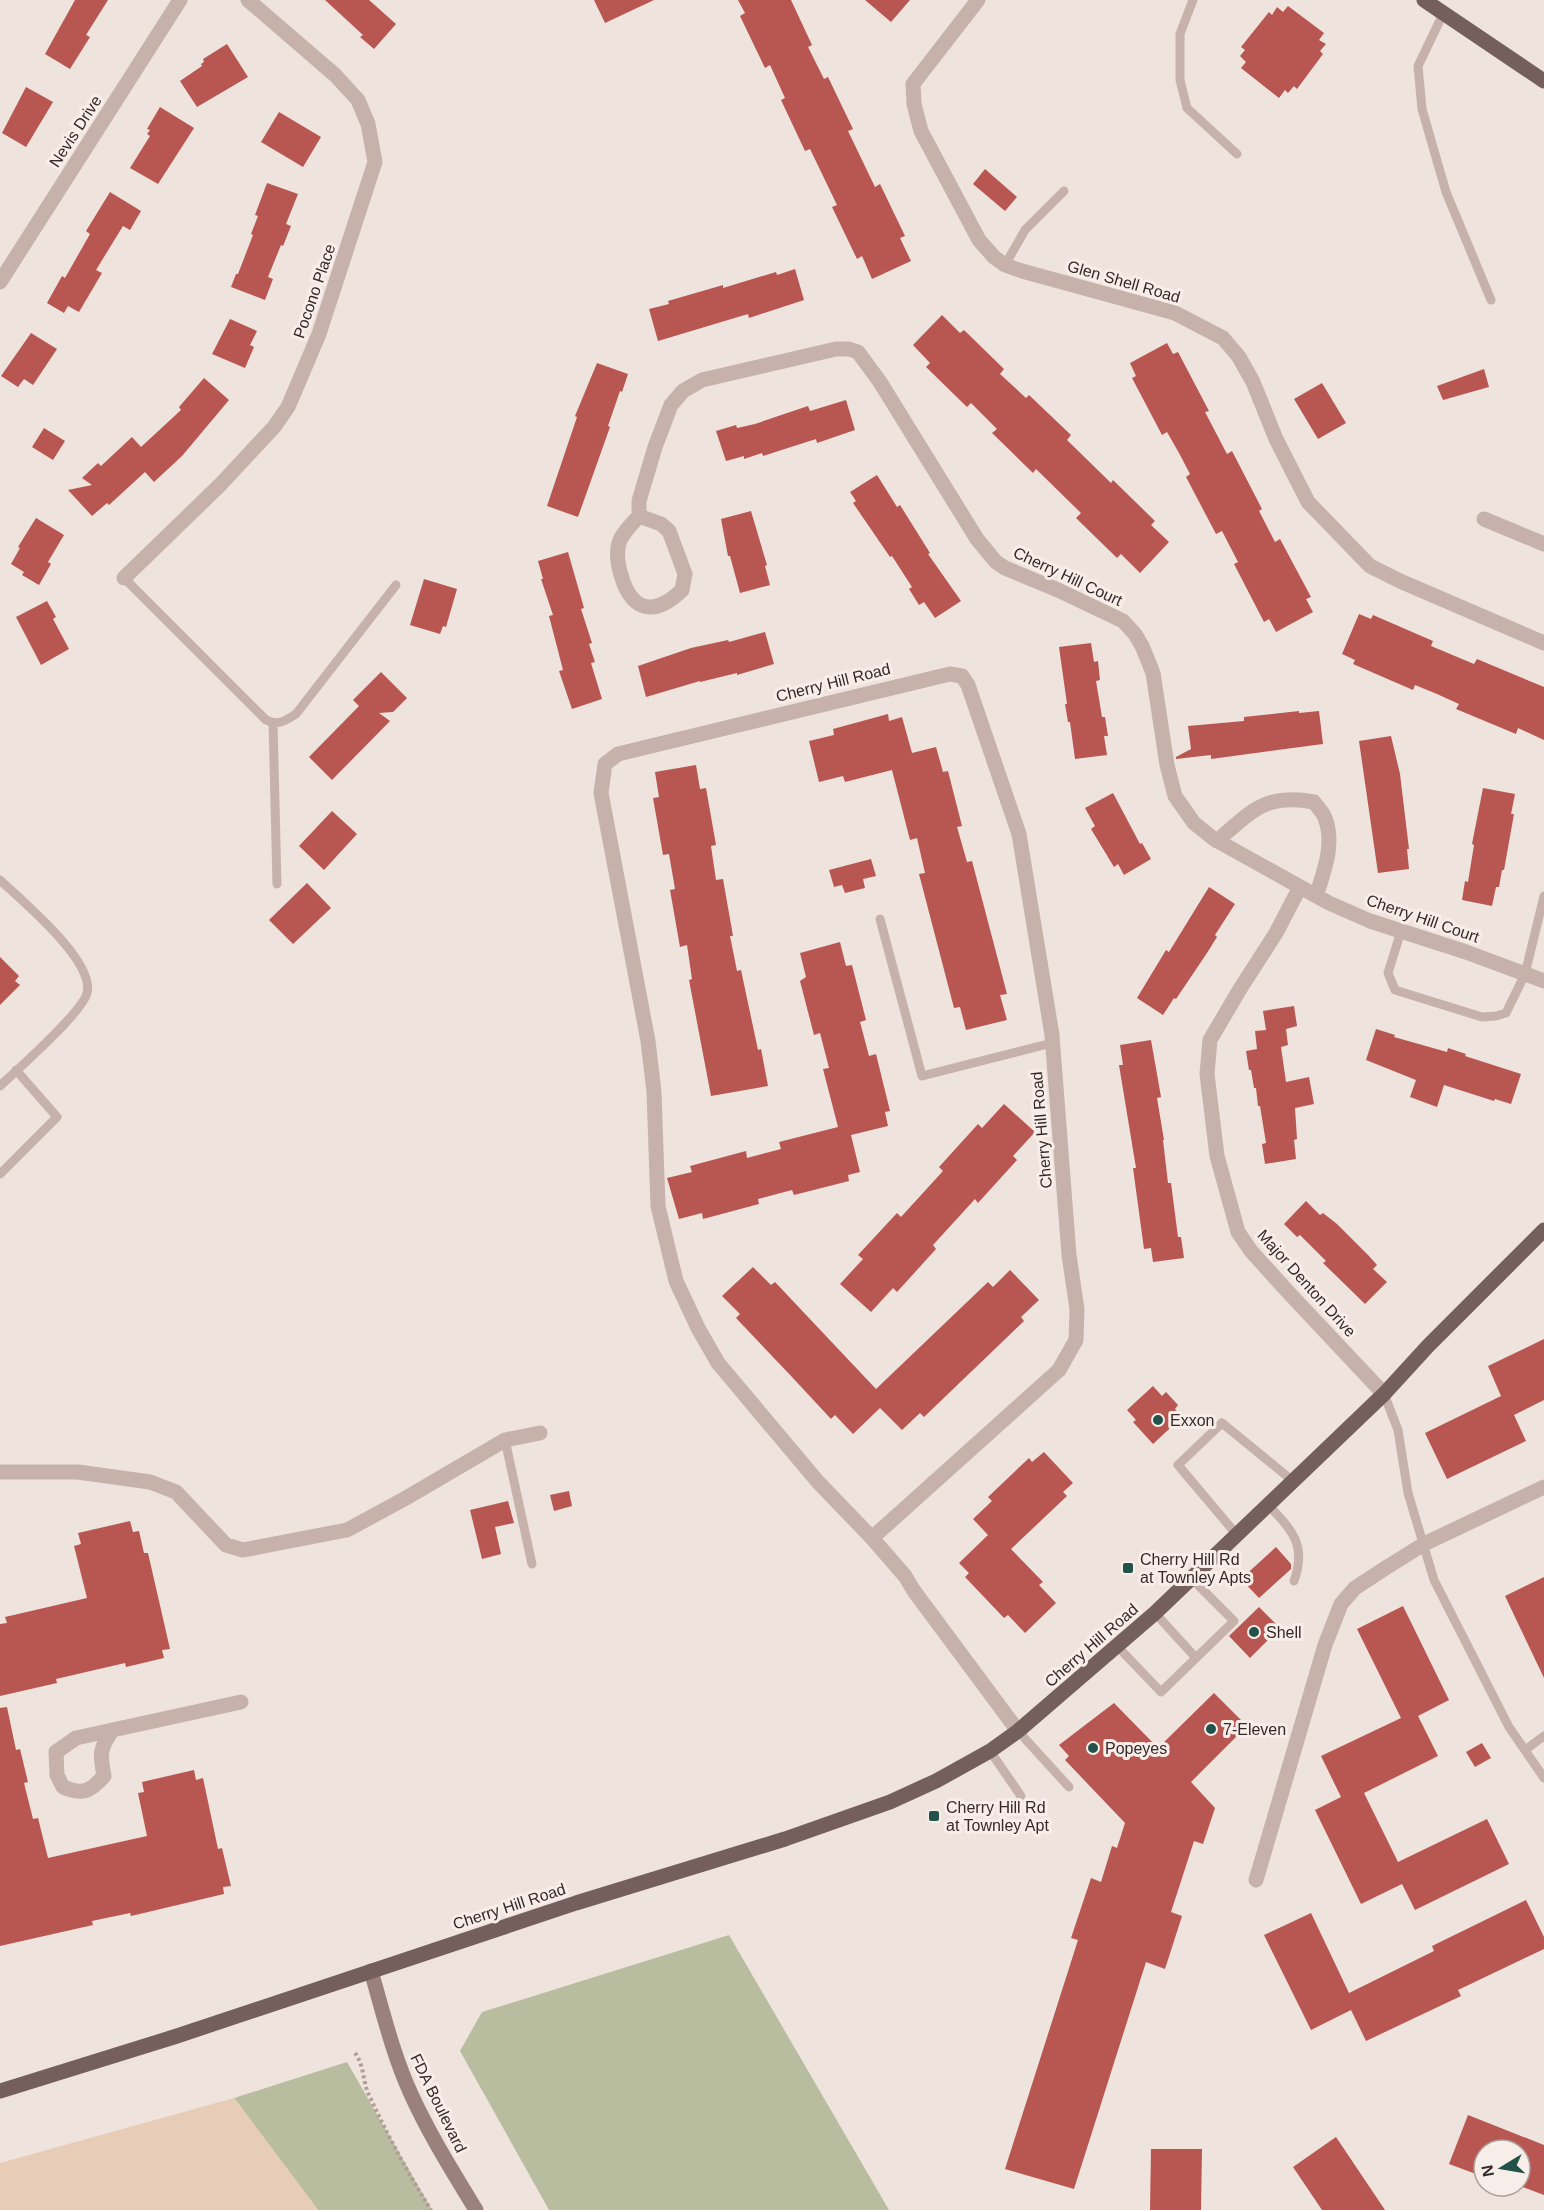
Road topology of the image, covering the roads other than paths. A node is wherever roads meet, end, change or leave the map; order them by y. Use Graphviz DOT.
graph roads {
  1 [pos="180,0"];
  2 [pos="248,0"];
  3 [pos="978,0"];
  4 [pos="1193,0"];
  5 [pos="1425,0"];
  6 [pos="1443,14"];
  7 [pos="1544,81"];
  8 [pos="1237,154"];
  9 [pos="1064,191"];
  10 [pos="1005,265"];
  11 [pos="0,282"];
  12 [pos="1491,300"];
  13 [pos="639,516"];
  14 [pos="1484,519"];
  15 [pos="1544,544"];
  16 [pos="124,578"];
  17 [pos="396,585"];
  18 [pos="1544,644"];
  19 [pos="273,723"];
  20 [pos="1217,841"];
  21 [pos="0,880"];
  22 [pos="278,884"];
  23 [pos="1300,887"];
  24 [pos="1316,896"];
  25 [pos="1544,896"];
  26 [pos="880,920"];
  27 [pos="1401,931"];
  28 [pos="1525,974"];
  29 [pos="1544,981"];
  30 [pos="1052,1043"];
  31 [pos="16,1071"];
  32 [pos="0,1086"];
  33 [pos="0,1174"];
  34 [pos="1544,1230"];
  35 [pos="1384,1394"];
  36 [pos="540,1433"];
  37 [pos="504,1440"];
  38 [pos="0,1472"];
  39 [pos="1293,1481"];
  40 [pos="1544,1487"];
  41 [pos="1268,1505"];
  42 [pos="1237,1535"];
  43 [pos="872,1538"];
  44 [pos="1424,1544"];
  45 [pos="532,1564"];
  46 [pos="1191,1578"];
  47 [pos="1294,1581"];
  48 [pos="1155,1613"];
  49 [pos="1117,1646"];
  50 [pos="1196,1658"];
  51 [pos="242,1702"];
  52 [pos="112,1731"];
  53 [pos="1018,1731"];
  54 [pos="1544,1736"];
  55 [pos="1525,1750"];
  56 [pos="990,1751"];
  57 [pos="1544,1778"];
  58 [pos="1069,1787"];
  59 [pos="1021,1796"];
  60 [pos="1256,1881"];
  61 [pos="371,1971"];
  62 [pos="0,2091"];
  63 [pos="476,2210"];
  1 -- 11 [label="street, Nevis Drive"];
  2 -- 16 [label="street, Pocono Place"];
  3 -- 10 [label="street, Glen Shell Road"];
  4 -- 8 [label="lane"];
  5 -- 6 [label="main road"];
  6 -- 7 [label="main road"];
  6 -- 12 [label="lane"];
  9 -- 10 [label="lane"];
  10 -- 18 [label="street, Glen Shell Road"];
  13 -- 13 [label="street, Cherry Hill Court"];
  13 -- 20 [label="street, Cherry Hill Court"];
  14 -- 15 [label="street"];
  16 -- 19 [label="lane"];
  17 -- 19 [label="lane"];
  19 -- 22 [label="lane"];
  20 -- 23 [label="street, Cherry Hill Court"];
  20 -- 24 [label="street"];
  21 -- 31 [label="lane"];
  23 -- 24 [label="street, Cherry Hill Court"];
  23 -- 35 [label="street, Major Denton Drive"];
  24 -- 27 [label="street, Cherry Hill Court"];
  25 -- 28 [label="lane"];
  26 -- 30 [label="lane"];
  27 -- 28 [label="street, Cherry Hill Court"];
  27 -- 28 [label="lane"];
  28 -- 29 [label="street, Cherry Hill Court"];
  30 -- 43 [label="street, Cherry Hill Road"];
  30 -- 43 [label="street, Cherry Hill Road"];
  31 -- 32 [label="lane"];
  31 -- 33 [label="lane"];
  34 -- 35 [label="main road, Cherry Hill Road"];
  35 -- 39 [label="main road, Cherry Hill Road"];
  35 -- 44 [label="lane"];
  36 -- 37 [label="street"];
  37 -- 38 [label="street"];
  37 -- 45 [label="lane"];
  39 -- 41 [label="main road, Cherry Hill Road"];
  39 -- 42 [label="lane"];
  40 -- 44 [label="street"];
  41 -- 42 [label="main road, Cherry Hill Road"];
  41 -- 47 [label="lane"];
  42 -- 46 [label="main road, Cherry Hill Road"];
  43 -- 53 [label="street, Cherry Hill Road"];
  44 -- 55 [label="lane"];
  44 -- 60 [label="street"];
  46 -- 48 [label="main road, Cherry Hill Road"];
  46 -- 50 [label="lane"];
  48 -- 49 [label="main road, Cherry Hill Road"];
  48 -- 50 [label="lane"];
  49 -- 50 [label="lane"];
  49 -- 53 [label="main road, Cherry Hill Road"];
  51 -- 52 [label="street"];
  52 -- 52 [label="street"];
  53 -- 56 [label="main road, Cherry Hill Road"];
  53 -- 58 [label="lane"];
  54 -- 55 [label="lane"];
  55 -- 57 [label="lane"];
  56 -- 59 [label="lane"];
  56 -- 61 [label="main road, Cherry Hill Road"];
  61 -- 62 [label="main road, Cherry Hill Road"];
  61 -- 63 [label="street, FDA Boulevard"];
}
